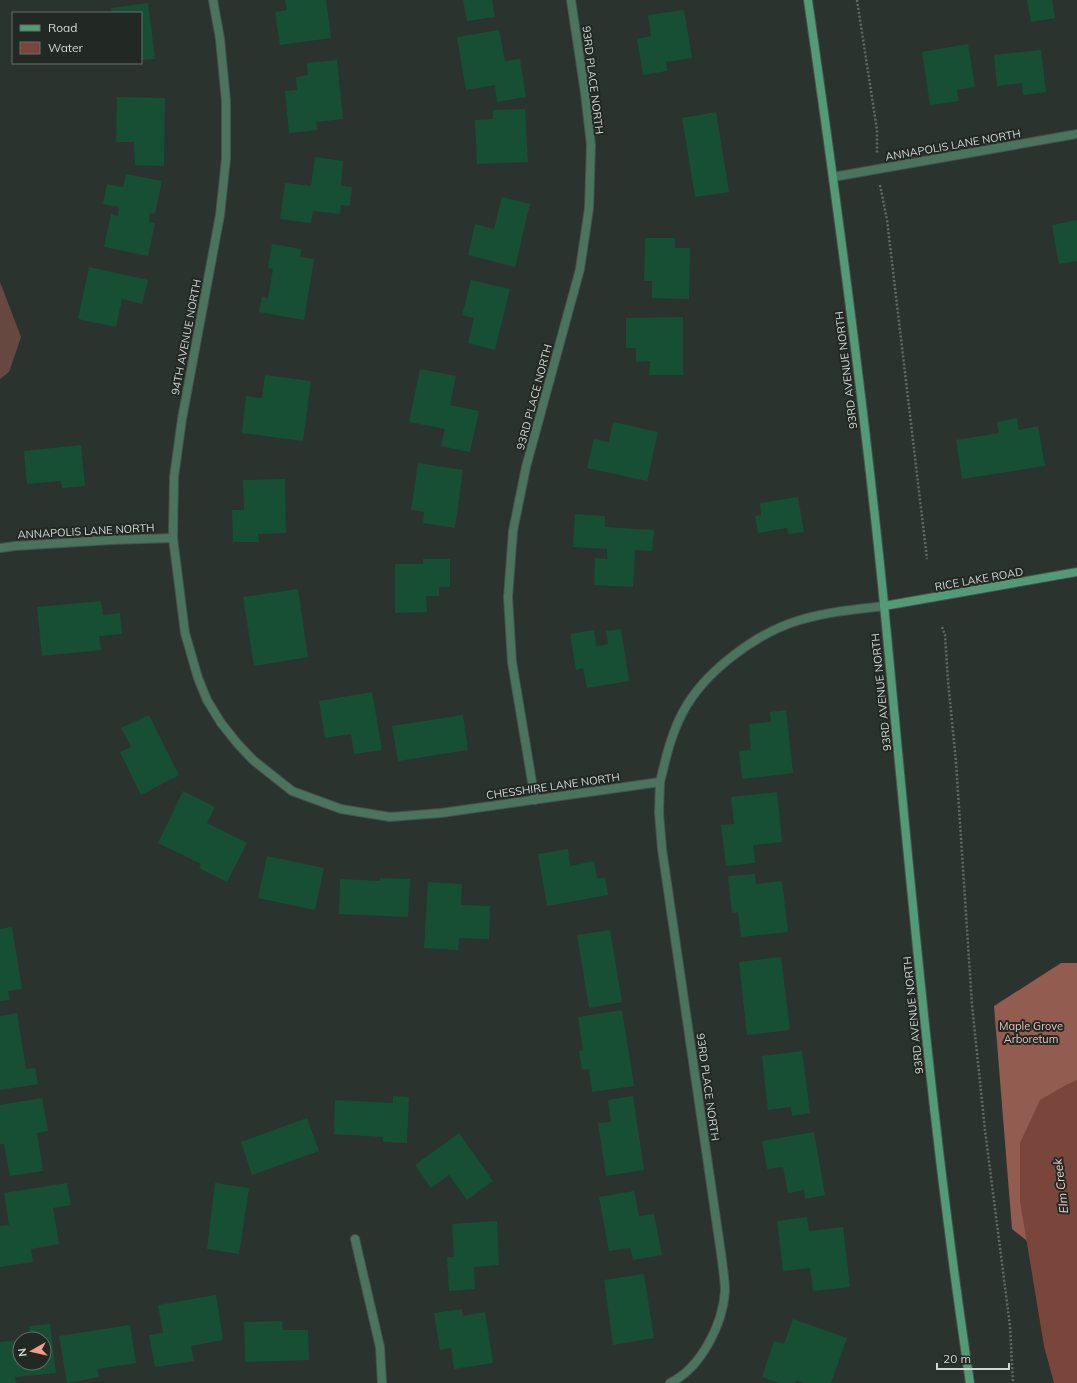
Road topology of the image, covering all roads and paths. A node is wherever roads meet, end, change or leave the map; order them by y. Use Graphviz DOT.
graph roads {
  1 [pos="213,0"];
  2 [pos="571,0"];
  3 [pos="808,0"];
  4 [pos="857,0"];
  5 [pos="1077,134"];
  6 [pos="877,170"];
  7 [pos="833,177"];
  8 [pos="173,538"];
  9 [pos="0,548"];
  10 [pos="927,559"];
  11 [pos="1077,572"];
  12 [pos="884,606"];
  13 [pos="942,628"];
  14 [pos="198,678"];
  15 [pos="660,782"];
  16 [pos="535,800"];
  17 [pos="355,1239"];
  18 [pos="673,1382"];
  19 [pos="382,1383"];
  20 [pos="970,1383"];
  21 [pos="1013,1383"];
  1 -- 8 [label="street, 94TH AVENUE NORTH"];
  2 -- 16 [label="street, 93RD PLACE NORTH"];
  3 -- 7 [label="main road, 93RD AVENUE NORTH"];
  4 -- 6 [label="path"];
  5 -- 6 [label="street, ANNAPOLIS LANE NORTH"];
  6 -- 7 [label="street, ANNAPOLIS LANE NORTH"];
  6 -- 10 [label="path"];
  7 -- 12 [label="main road, 93RD AVENUE NORTH"];
  8 -- 9 [label="street, ANNAPOLIS LANE NORTH"];
  8 -- 14 [label="street, 94TH AVENUE NORTH"];
  11 -- 12 [label="main road, RICE LAKE ROAD"];
  12 -- 15 [label="street"];
  12 -- 20 [label="main road, 93RD AVENUE NORTH"];
  13 -- 21 [label="path"];
  14 -- 16 [label="street, CHESSHIRE LANE NORTH"];
  15 -- 16 [label="street, CHESSHIRE LANE NORTH"];
  15 -- 18 [label="street, 93RD PLACE NORTH"];
  17 -- 19 [label="street"];
}
